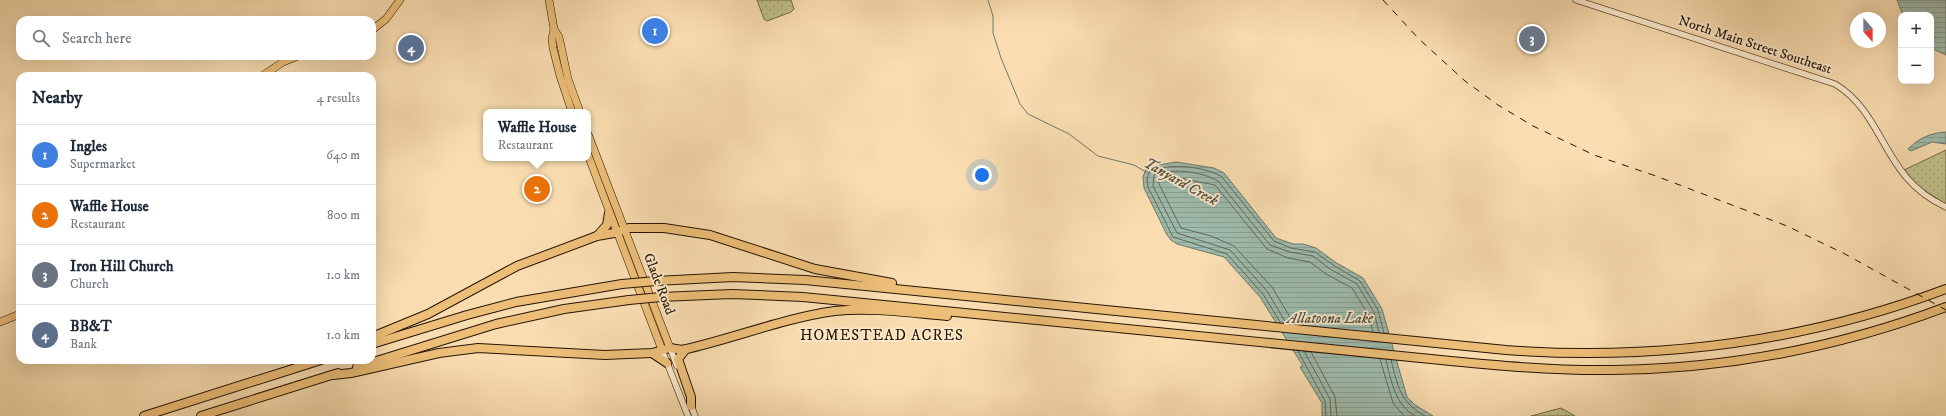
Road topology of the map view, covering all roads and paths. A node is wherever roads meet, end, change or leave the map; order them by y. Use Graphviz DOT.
graph roads {
  1 [pos="400,0"];
  2 [pos="549,0"];
  3 [pos="1576,0"];
  4 [pos="376,27"];
  5 [pos="554,30"];
  6 [pos="288,60"];
  7 [pos="268,72"];
  8 [pos="571,109"];
  9 [pos="579,109"];
  10 [pos="591,142"];
  11 [pos="590,161"];
  12 [pos="1946,207"];
  13 [pos="609,213"];
  14 [pos="620,231"];
  15 [pos="597,236"];
  16 [pos="1946,289"];
  17 [pos="922,291"];
  18 [pos="1946,307"];
  19 [pos="16,316"];
  20 [pos="1004,316"];
  21 [pos="0,322"];
  22 [pos="376,335"];
  23 [pos="376,343"];
  24 [pos="666,349"];
  25 [pos="686,349"];
  26 [pos="652,353"];
  27 [pos="376,362"];
  28 [pos="308,364"];
  29 [pos="368,364"];
  30 [pos="668,367"];
  31 [pos="333,375"];
  32 [pos="691,406"];
  33 [pos="144,416"];
  34 [pos="201,416"];
  35 [pos="687,416"];
  36 [pos="695,416"];
  1 -- 4 [label="main road"];
  2 -- 5 [label="main road"];
  3 -- 12 [label="street, North Main Street Southeast"];
  5 -- 8 [label="main road"];
  5 -- 9 [label="main road"];
  6 -- 7 [label="main road"];
  10 -- 14 [label="main road"];
  11 -- 13 [label="main road"];
  13 -- 14 [label="main road"];
  13 -- 15 [label="highway"];
  14 -- 15 [label="highway"];
  14 -- 17 [label="highway"];
  14 -- 24 [label="main road, Glade Road"];
  14 -- 24 [label="main road, Glade Road"];
  15 -- 22 [label="highway"];
  16 -- 17 [label="highway"];
  17 -- 23 [label="highway, bridge"];
  18 -- 20 [label="highway"];
  19 -- 21 [label="main road"];
  20 -- 25 [label="highway"];
  20 -- 27 [label="highway, bridge"];
  24 -- 25 [label="highway"];
  24 -- 26 [label="highway"];
  24 -- 30 [label="street"];
  24 -- 32 [label="street"];
  25 -- 32 [label="highway"];
  26 -- 30 [label="highway"];
  26 -- 31 [label="highway"];
  28 -- 33 [label="highway"];
  29 -- 31 [label="highway, bridge"];
  30 -- 35 [label="street"];
  31 -- 34 [label="highway"];
  32 -- 36 [label="street"];
}
